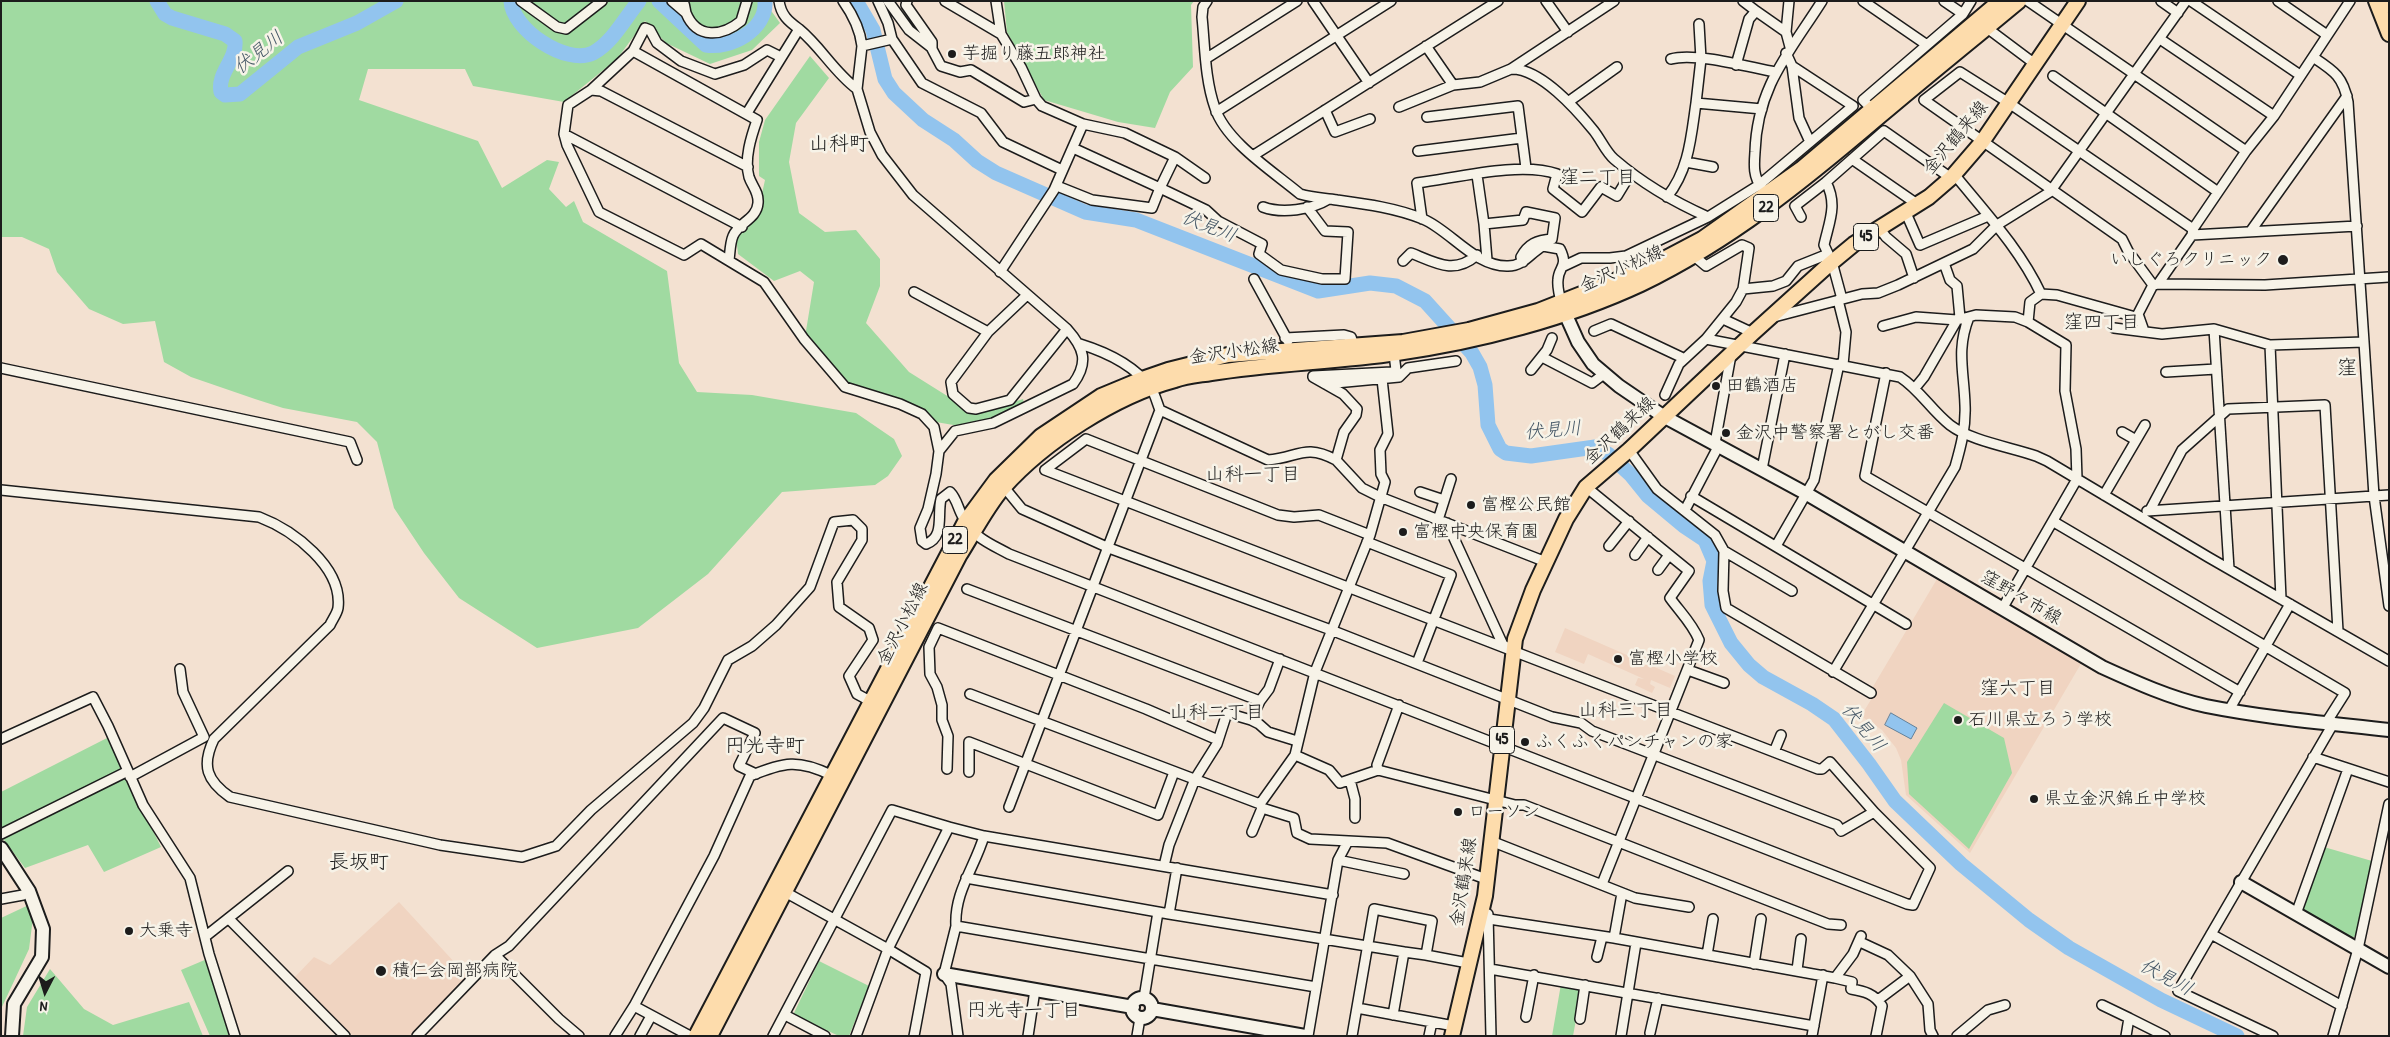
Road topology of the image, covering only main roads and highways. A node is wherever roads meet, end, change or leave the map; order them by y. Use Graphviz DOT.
graph roads {
  1 [pos="2000,1"];
  2 [pos="2019,1"];
  3 [pos="2078,1"];
  4 [pos="2384,6"];
  5 [pos="2389,34"];
  6 [pos="1563,308"];
  7 [pos="1448,339"];
  8 [pos="1147,384"];
  9 [pos="969,528"];
  10 [pos="1453,1031"];
  11 [pos="696,1036"];
  12 [pos="710,1036"];
  1 -- 6 [label="main road, 金沢小松線 / 22"];
  2 -- 6 [label="main road, 金沢小松線 / 22"];
  3 -- 10 [label="main road, 金沢鶴来線 / 45"];
  4 -- 5 [label="main road"];
  6 -- 7 [label="main road, 金沢小松線 / 22"];
  7 -- 8 [label="main road, 金沢小松線 / 22"];
  7 -- 8 [label="main road, 金沢小松線 / 22"];
  8 -- 9 [label="main road, 金沢小松線 / 22"];
  8 -- 9 [label="main road, 金沢小松線 / 22"];
  9 -- 11 [label="main road, 金沢小松線 / 22"];
  9 -- 12 [label="main road, 金沢小松線 / 22"];
}
